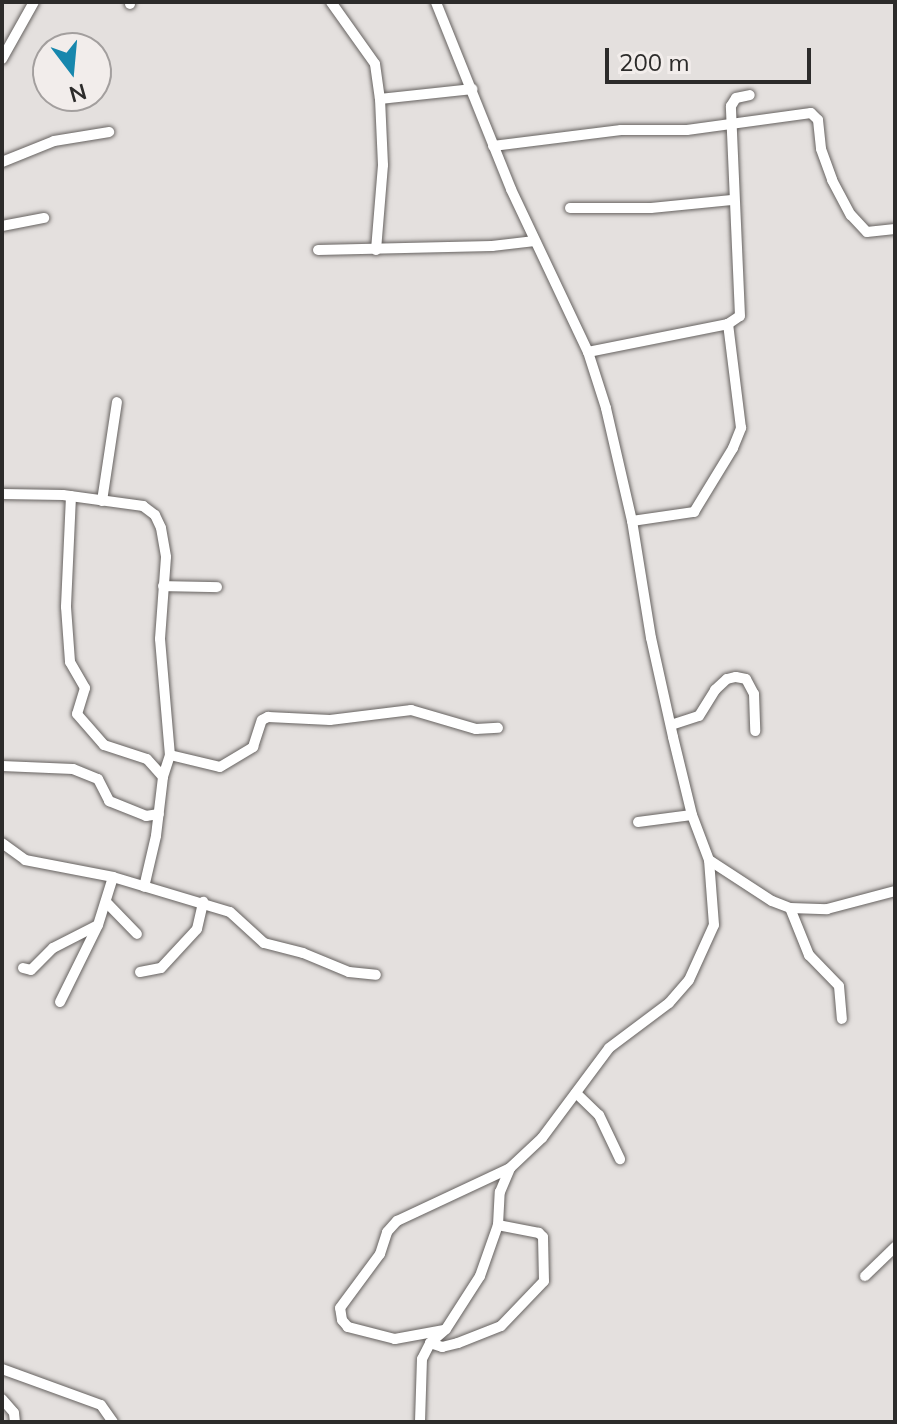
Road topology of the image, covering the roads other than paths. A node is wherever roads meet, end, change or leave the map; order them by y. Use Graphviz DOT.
graph roads {
  1 [pos="34,2"];
  2 [pos="331,2"];
  3 [pos="436,2"];
  4 [pos="2,59"];
  5 [pos="472,89"];
  6 [pos="750,95"];
  7 [pos="380,99"];
  8 [pos="734,124"];
  9 [pos="109,132"];
  10 [pos="493,146"];
  11 [pos="2,162"];
  12 [pos="732,200"];
  13 [pos="570,208"];
  14 [pos="44,218"];
  15 [pos="2,226"];
  16 [pos="895,229"];
  17 [pos="535,241"];
  18 [pos="318,250"];
  19 [pos="376,250"];
  20 [pos="728,324"];
  21 [pos="588,352"];
  22 [pos="117,402"];
  23 [pos="2,494"];
  24 [pos="71,496"];
  25 [pos="102,501"];
  26 [pos="632,521"];
  27 [pos="163,586"];
  28 [pos="217,587"];
  29 [pos="671,725"];
  30 [pos="498,728"];
  31 [pos="755,731"];
  32 [pos="170,755"];
  33 [pos="2,766"];
  34 [pos="163,777"];
  35 [pos="159,814"];
  36 [pos="692,815"];
  37 [pos="638,822"];
  38 [pos="2,843"];
  39 [pos="709,860"];
  40 [pos="113,877"];
  41 [pos="144,887"];
  42 [pos="895,891"];
  43 [pos="203,902"];
  44 [pos="107,903"];
  45 [pos="790,908"];
  46 [pos="98,925"];
  47 [pos="137,934"];
  48 [pos="23,968"];
  49 [pos="140,972"];
  50 [pos="376,975"];
  51 [pos="60,1002"];
  52 [pos="842,1019"];
  53 [pos="576,1093"];
  54 [pos="620,1159"];
  55 [pos="510,1168"];
  56 [pos="498,1225"];
  57 [pos="895,1247"];
  58 [pos="865,1276"];
  59 [pos="446,1329"];
  60 [pos="430,1343"];
  61 [pos="2,1369"];
  62 [pos="2,1399"];
  63 [pos="15,1422"];
  64 [pos="113,1422"];
  65 [pos="420,1422"];
  1 -- 4 [label="street"];
  2 -- 7 [label="street"];
  3 -- 5 [label="street"];
  5 -- 7 [label="street"];
  5 -- 10 [label="street"];
  6 -- 8 [label="street"];
  7 -- 19 [label="street"];
  8 -- 10 [label="street"];
  8 -- 12 [label="street"];
  8 -- 16 [label="street"];
  9 -- 11 [label="street"];
  10 -- 17 [label="street"];
  12 -- 13 [label="street"];
  12 -- 20 [label="street"];
  14 -- 15 [label="street"];
  17 -- 19 [label="street"];
  17 -- 21 [label="street"];
  18 -- 19 [label="street"];
  20 -- 21 [label="street"];
  20 -- 26 [label="street"];
  21 -- 26 [label="street"];
  22 -- 25 [label="street"];
  23 -- 24 [label="street"];
  24 -- 25 [label="street"];
  24 -- 34 [label="street"];
  25 -- 27 [label="street"];
  26 -- 29 [label="street"];
  27 -- 28 [label="street"];
  27 -- 32 [label="street"];
  29 -- 31 [label="street"];
  29 -- 36 [label="street"];
  30 -- 32 [label="street"];
  32 -- 34 [label="street"];
  33 -- 35 [label="street"];
  34 -- 35 [label="street"];
  35 -- 41 [label="street"];
  36 -- 37 [label="street"];
  36 -- 39 [label="street"];
  38 -- 40 [label="street"];
  39 -- 45 [label="street"];
  39 -- 53 [label="street"];
  40 -- 41 [label="street"];
  40 -- 44 [label="street"];
  41 -- 43 [label="street"];
  42 -- 45 [label="street"];
  43 -- 49 [label="street"];
  43 -- 50 [label="street"];
  44 -- 46 [label="street"];
  44 -- 47 [label="street"];
  45 -- 52 [label="street"];
  46 -- 48 [label="street"];
  46 -- 51 [label="street"];
  53 -- 54 [label="street"];
  53 -- 55 [label="street"];
  55 -- 56 [label="street"];
  55 -- 59 [label="street"];
  56 -- 59 [label="street"];
  56 -- 60 [label="street"];
  57 -- 58 [label="street"];
  59 -- 60 [label="street"];
  60 -- 65 [label="street"];
  61 -- 64 [label="street"];
  62 -- 63 [label="street"];
}
